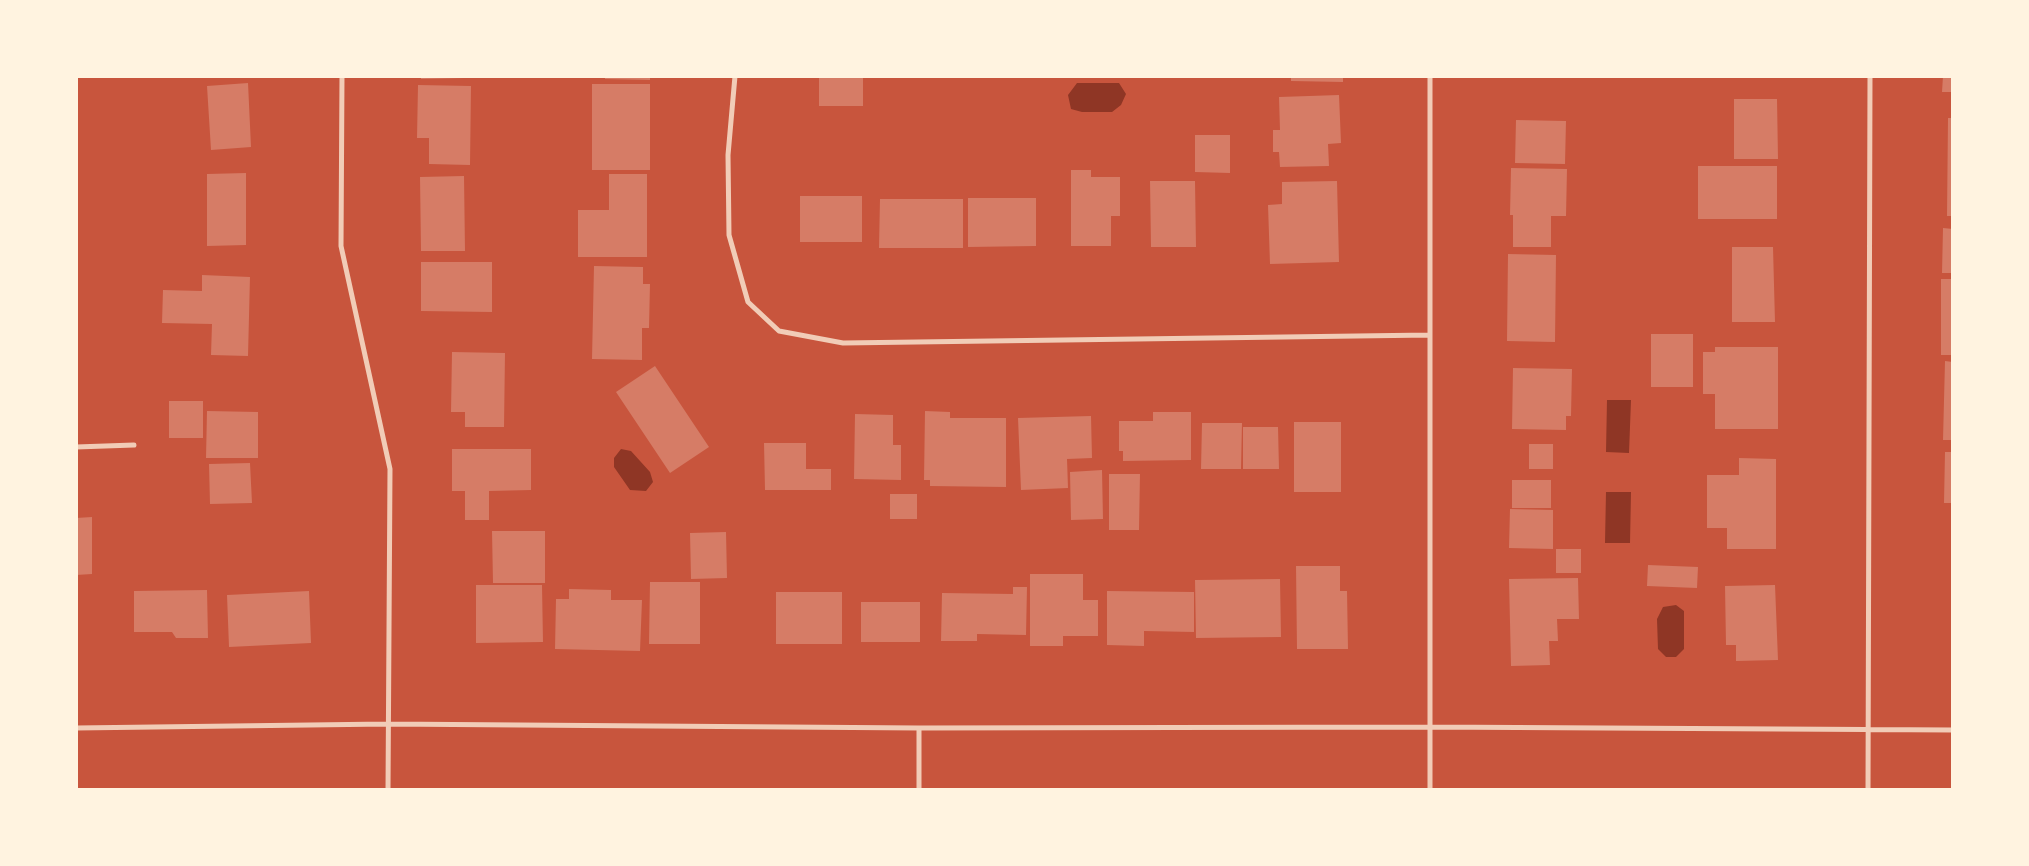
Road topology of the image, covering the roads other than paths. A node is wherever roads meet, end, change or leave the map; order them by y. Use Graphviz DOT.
graph roads {
  1 [pos="342,76"];
  2 [pos="734,76"];
  3 [pos="1430,76"];
  4 [pos="1870,76"];
  5 [pos="1430,335"];
  6 [pos="134,445"];
  7 [pos="76,448"];
  8 [pos="387,724"];
  9 [pos="1430,727"];
  10 [pos="76,728"];
  11 [pos="919,728"];
  12 [pos="1869,729"];
  13 [pos="1953,730"];
  14 [pos="388,790"];
  15 [pos="919,790"];
  16 [pos="1430,790"];
  17 [pos="1868,790"];
  1 -- 8 [label="street"];
  2 -- 5 [label="street"];
  3 -- 5 [label="street"];
  4 -- 12 [label="street"];
  5 -- 9 [label="street"];
  6 -- 7 [label="street"];
  8 -- 10 [label="street"];
  8 -- 11 [label="street"];
  8 -- 14 [label="street"];
  9 -- 11 [label="street"];
  9 -- 12 [label="street"];
  9 -- 16 [label="street"];
  11 -- 15 [label="street"];
  12 -- 13 [label="street"];
  12 -- 17 [label="street"];
}
